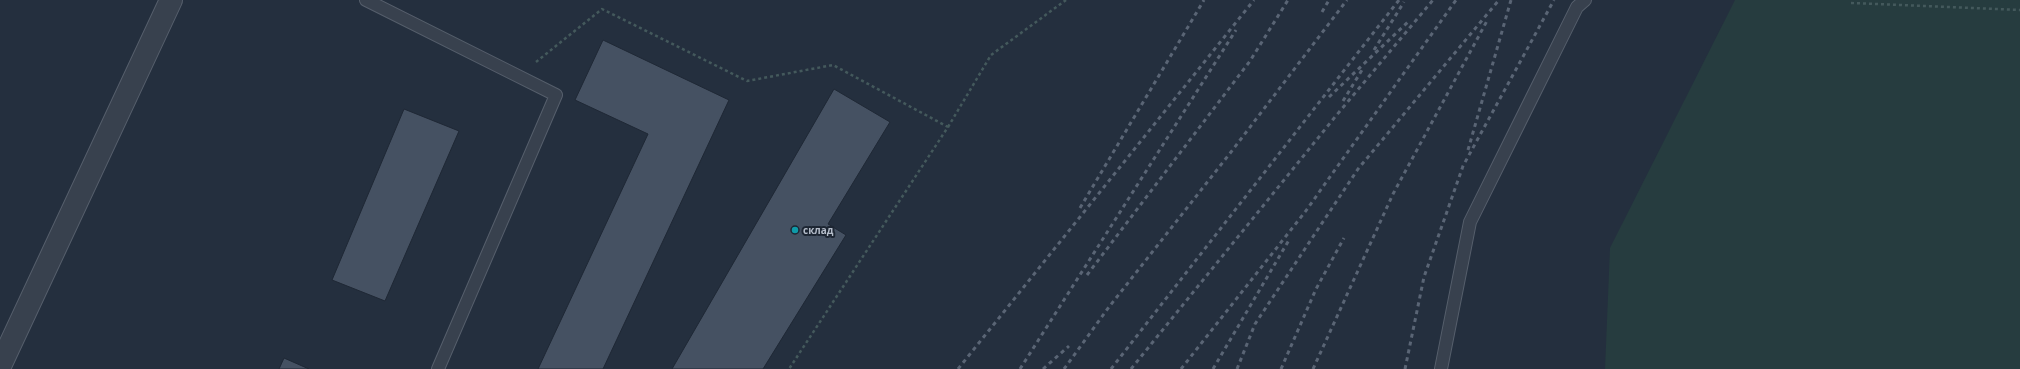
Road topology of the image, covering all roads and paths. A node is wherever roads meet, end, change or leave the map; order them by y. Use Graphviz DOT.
graph roads {
  1 [pos="171,0"];
  2 [pos="366,0"];
  3 [pos="1066,0"];
  4 [pos="1585,0"];
  5 [pos="1851,3"];
  6 [pos="2020,10"];
  7 [pos="518,76"];
  8 [pos="948,127"];
  9 [pos="0,366"];
  10 [pos="438,369"];
  11 [pos="789,369"];
  12 [pos="1441,369"];
  1 -- 9 [label="street"];
  2 -- 7 [label="lane"];
  3 -- 8 [label="path"];
  4 -- 12 [label="lane"];
  5 -- 6 [label="path"];
  7 -- 8 [label="path"];
  7 -- 10 [label="lane"];
  8 -- 11 [label="path"];
}
